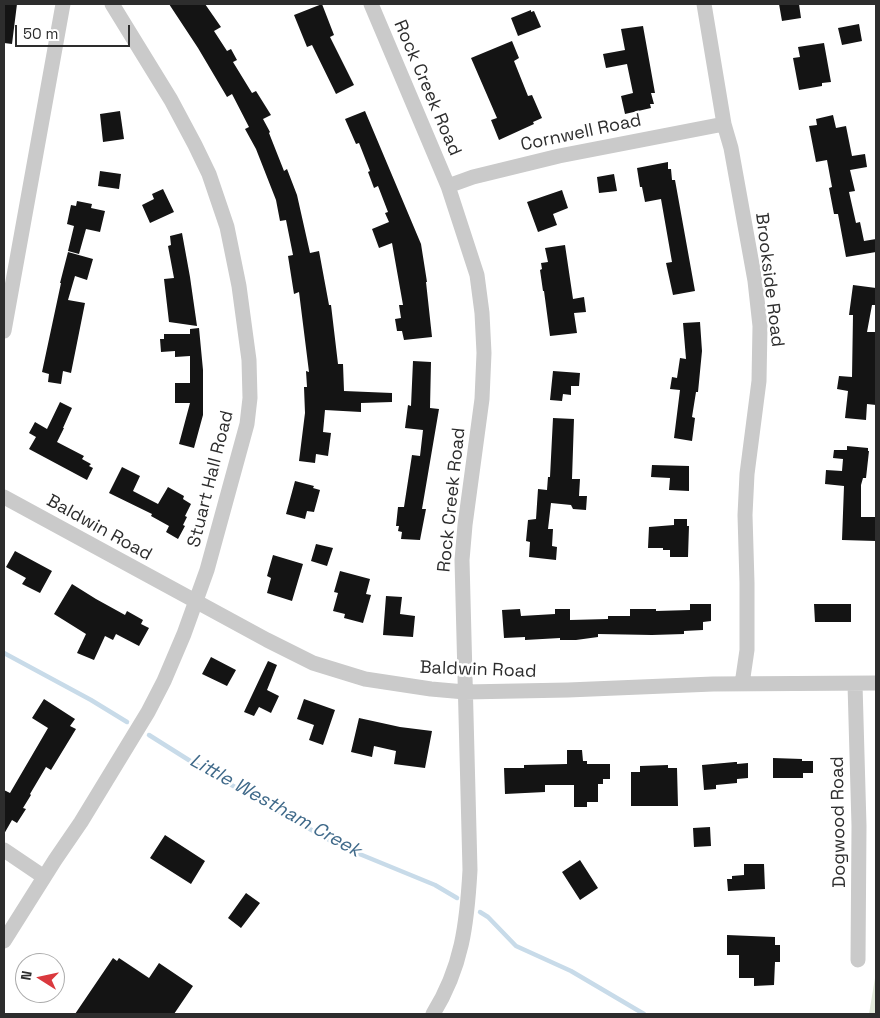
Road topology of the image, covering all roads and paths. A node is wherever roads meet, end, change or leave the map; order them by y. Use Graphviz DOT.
graph roads {
  1 [pos="62,4"];
  2 [pos="112,4"];
  3 [pos="371,4"];
  4 [pos="704,4"];
  5 [pos="724,124"];
  6 [pos="448,186"];
  7 [pos="4,331"];
  8 [pos="4,497"];
  9 [pos="196,602"];
  10 [pos="876,683"];
  11 [pos="742,684"];
  12 [pos="856,684"];
  13 [pos="465,692"];
  14 [pos="4,850"];
  15 [pos="44,877"];
  16 [pos="4,941"];
  17 [pos="858,960"];
  18 [pos="433,1014"];
  1 -- 7 [label="street"];
  2 -- 9 [label="street, Stuart Hall Road"];
  3 -- 6 [label="street, Rock Creek Road"];
  4 -- 5 [label="street, Brookside Road"];
  5 -- 6 [label="street, Cornwell Road"];
  5 -- 11 [label="street, Brookside Road"];
  6 -- 13 [label="street, Rock Creek Road"];
  8 -- 9 [label="street, Baldwin Road"];
  9 -- 13 [label="street, Baldwin Road"];
  9 -- 15 [label="street, Stuart Hall Road"];
  10 -- 12 [label="street, Baldwin Road"];
  11 -- 12 [label="street, Baldwin Road"];
  11 -- 13 [label="street, Baldwin Road"];
  12 -- 17 [label="street, Dogwood Road"];
  13 -- 18 [label="street, Rock Creek Road"];
  14 -- 15 [label="street"];
  15 -- 16 [label="street, Stuart Hall Road"];
}
